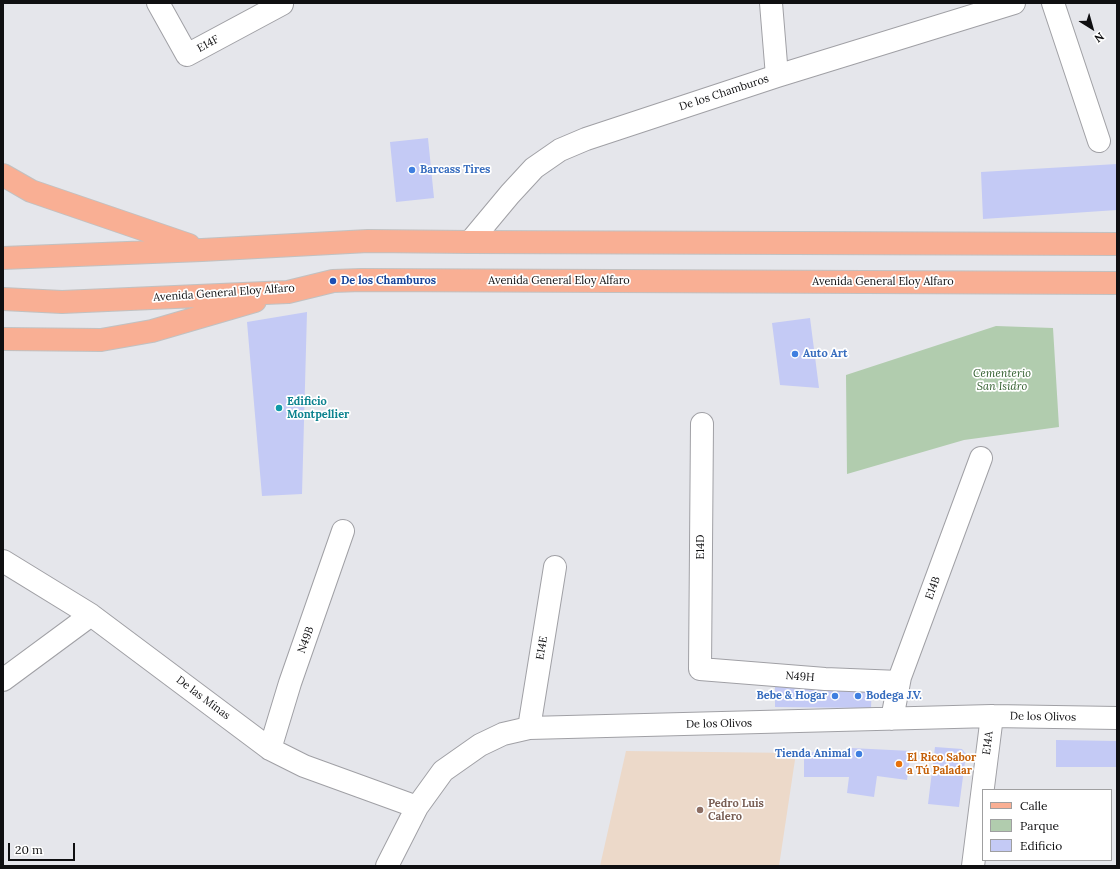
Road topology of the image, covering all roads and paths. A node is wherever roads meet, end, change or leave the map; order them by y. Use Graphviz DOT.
graph roads {
  1 [pos="158,3"];
  2 [pos="771,3"];
  3 [pos="1014,3"];
  4 [pos="1053,3"];
  5 [pos="282,4"];
  6 [pos="777,76"];
  7 [pos="1099,141"];
  8 [pos="3,175"];
  9 [pos="470,242"];
  10 [pos="1117,244"];
  11 [pos="202,250"];
  12 [pos="3,258"];
  13 [pos="1117,283"];
  14 [pos="288,292"];
  15 [pos="3,299"];
  16 [pos="3,339"];
  17 [pos="702,424"];
  18 [pos="981,458"];
  19 [pos="343,531"];
  20 [pos="3,561"];
  21 [pos="556,567"];
  22 [pos="91,615"];
  23 [pos="700,669"];
  24 [pos="3,680"];
  25 [pos="899,682"];
  26 [pos="992,716"];
  27 [pos="1117,718"];
  28 [pos="892,720"];
  29 [pos="529,728"];
  30 [pos="270,749"];
  31 [pos="983,789"];
  32 [pos="982,795"];
  33 [pos="418,807"];
  34 [pos="387,866"];
  35 [pos="973,866"];
  1 -- 5 [label="street, E14F"];
  2 -- 6 [label="street"];
  3 -- 6 [label="street, De los Chamburos"];
  4 -- 7 [label="street"];
  6 -- 9 [label="street, De los Chamburos"];
  8 -- 11 [label="main road"];
  9 -- 10 [label="main road"];
  9 -- 11 [label="main road"];
  11 -- 12 [label="main road"];
  13 -- 14 [label="main road, Avenida General Eloy Alfaro"];
  14 -- 15 [label="main road, Avenida General Eloy Alfaro"];
  14 -- 16 [label="main road"];
  17 -- 23 [label="street, E14D"];
  18 -- 25 [label="street, E14B"];
  19 -- 30 [label="street, N49B"];
  20 -- 22 [label="street, De las Minas"];
  21 -- 29 [label="street, E14E"];
  22 -- 24 [label="street"];
  22 -- 30 [label="street, De las Minas"];
  23 -- 25 [label="street, N49H"];
  25 -- 28 [label="street, E14B"];
  26 -- 27 [label="street, De los Olivos"];
  26 -- 28 [label="street, De los Olivos"];
  26 -- 31 [label="street, E14A"];
  28 -- 29 [label="street, De los Olivos"];
  29 -- 33 [label="street, De los Olivos"];
  30 -- 33 [label="street, De las Minas"];
  32 -- 35 [label="street, E14A"];
  33 -- 34 [label="street, De los Olivos"];
}
